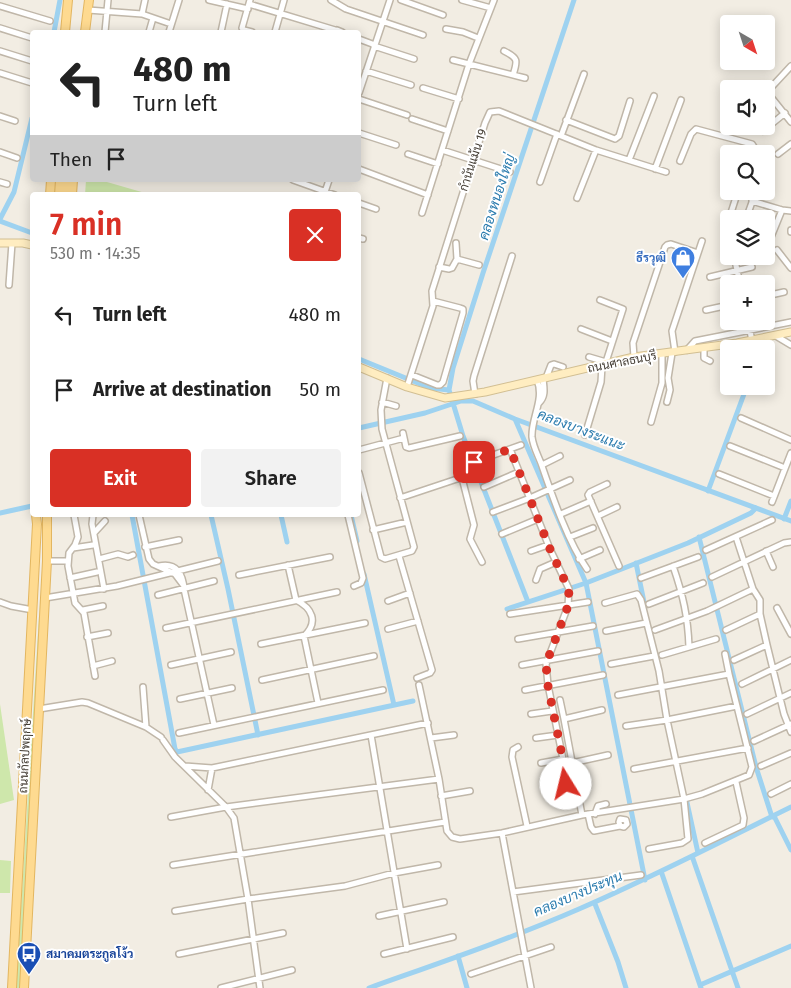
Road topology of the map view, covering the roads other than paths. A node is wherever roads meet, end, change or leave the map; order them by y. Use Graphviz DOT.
graph roads {
  1 [pos="68,0"];
  2 [pos="89,0"];
  3 [pos="108,0"];
  4 [pos="145,0"];
  5 [pos="179,0"];
  6 [pos="209,0"];
  7 [pos="284,0"];
  8 [pos="331,0"];
  9 [pos="390,0"];
  10 [pos="402,0"];
  11 [pos="462,0"];
  12 [pos="494,0"];
  13 [pos="227,4"];
  14 [pos="249,4"];
  15 [pos="0,6"];
  16 [pos="491,8"];
  17 [pos="107,11"];
  18 [pos="87,13"];
  19 [pos="142,14"];
  20 [pos="280,14"];
  21 [pos="443,14"];
  22 [pos="153,18"];
  23 [pos="382,21"];
  24 [pos="50,22"];
  25 [pos="171,24"];
  26 [pos="0,28"];
  27 [pos="446,29"];
  28 [pos="66,30"];
  29 [pos="84,30"];
  30 [pos="105,30"];
  31 [pos="150,30"];
  32 [pos="170,30"];
  33 [pos="221,30"];
  34 [pos="244,30"];
  35 [pos="276,30"];
  36 [pos="335,30"];
  37 [pos="422,35"];
  38 [pos="30,37"];
  39 [pos="478,38"];
  40 [pos="361,40"];
  41 [pos="374,45"];
  42 [pos="0,51"];
  43 [pos="504,51"];
  44 [pos="414,59"];
  45 [pos="30,60"];
  46 [pos="454,60"];
  47 [pos="469,64"];
  48 [pos="791,66"];
  49 [pos="361,68"];
  50 [pos="366,70"];
  51 [pos="0,73"];
  52 [pos="584,74"];
  53 [pos="513,75"];
  54 [pos="525,78"];
  55 [pos="30,82"];
  56 [pos="775,84"];
  57 [pos="412,85"];
  58 [pos="361,86"];
  59 [pos="422,88"];
  60 [pos="654,96"];
  61 [pos="459,99"];
  62 [pos="361,100"];
  63 [pos="681,100"];
  64 [pos="630,101"];
  65 [pos="775,102"];
  66 [pos="407,115"];
  67 [pos="0,116"];
  68 [pos="789,117"];
  69 [pos="412,119"];
  70 [pos="566,120"];
  71 [pos="15,121"];
  72 [pos="775,125"];
  73 [pos="448,131"];
  74 [pos="361,134"];
  75 [pos="559,135"];
  76 [pos="791,144"];
  77 [pos="396,145"];
  78 [pos="753,145"];
  79 [pos="442,150"];
  80 [pos="596,150"];
  81 [pos="0,152"];
  82 [pos="408,154"];
  83 [pos="778,154"];
  84 [pos="18,158"];
  85 [pos="629,160"];
  86 [pos="473,161"];
  87 [pos="680,161"];
  88 [pos="438,164"];
  89 [pos="655,169"];
  90 [pos="361,170"];
  91 [pos="510,172"];
  92 [pos="666,172"];
  93 [pos="0,182"];
  94 [pos="299,182"];
  95 [pos="540,182"];
  96 [pos="7,184"];
  97 [pos="322,192"];
  98 [pos="428,195"];
  99 [pos="577,198"];
  100 [pos="752,201"];
  101 [pos="361,204"];
  102 [pos="376,209"];
  103 [pos="749,210"];
  104 [pos="782,210"];
  105 [pos="791,211"];
  106 [pos="422,213"];
  107 [pos="775,227"];
  108 [pos="702,241"];
  109 [pos="456,242"];
  110 [pos="12,243"];
  111 [pos="0,244"];
  112 [pos="30,245"];
  113 [pos="777,250"];
  114 [pos="698,253"];
  115 [pos="512,256"];
  116 [pos="457,259"];
  117 [pos="479,265"];
  118 [pos="735,265"];
  119 [pos="752,266"];
  120 [pos="439,268"];
  121 [pos="791,268"];
  122 [pos="736,270"];
  123 [pos="737,275"];
  124 [pos="710,277"];
  125 [pos="9,285"];
  126 [pos="784,292"];
  127 [pos="775,294"];
  128 [pos="433,300"];
  129 [pos="600,300"];
  130 [pos="448,301"];
  131 [pos="720,306"];
  132 [pos="706,310"];
  133 [pos="791,322"];
  134 [pos="775,325"];
  135 [pos="581,329"];
  136 [pos="745,330"];
  137 [pos="791,332"];
  138 [pos="776,336"];
  139 [pos="757,340"];
  140 [pos="612,341"];
  141 [pos="791,345"];
  142 [pos="720,346"];
  143 [pos="704,348"];
  144 [pos="686,350"];
  145 [pos="673,352"];
  146 [pos="662,354"];
  147 [pos="589,357"];
  148 [pos="634,357"];
  149 [pos="710,361"];
  150 [pos="604,364"];
  151 [pos="562,367"];
  152 [pos="361,369"];
  153 [pos="387,378"];
  154 [pos="542,379"];
  155 [pos="410,381"];
  156 [pos="475,394"];
  157 [pos="382,402"];
  158 [pos="667,402"];
  159 [pos="396,406"];
  160 [pos="741,418"];
  161 [pos="651,422"];
  162 [pos="585,435"];
  163 [pos="460,436"];
  164 [pos="791,440"];
  165 [pos="385,442"];
  166 [pos="521,444"];
  167 [pos="730,446"];
  168 [pos="361,449"];
  169 [pos="510,449"];
  170 [pos="791,453"];
  171 [pos="560,456"];
  172 [pos="474,462"];
  173 [pos="542,465"];
  174 [pos="785,468"];
  175 [pos="519,472"];
  176 [pos="472,474"];
  177 [pos="719,474"];
  178 [pos="462,478"];
  179 [pos="570,480"];
  180 [pos="361,481"];
  181 [pos="607,484"];
  182 [pos="484,487"];
  183 [pos="546,491"];
  184 [pos="400,498"];
  185 [pos="530,498"];
  186 [pos="590,501"];
  187 [pos="618,507"];
  188 [pos="493,512"];
  189 [pos="560,514"];
  190 [pos="598,516"];
  191 [pos="36,517"];
  192 [pos="39,517"];
  193 [pos="49,517"];
  194 [pos="74,517"];
  195 [pos="93,517"];
  196 [pos="139,517"];
  197 [pos="348,517"];
  198 [pos="538,519"];
  199 [pos="772,520"];
  200 [pos="105,521"];
  201 [pos="407,522"];
  202 [pos="37,524"];
  203 [pos="593,528"];
  204 [pos="373,530"];
  205 [pos="94,533"];
  206 [pos="502,534"];
  207 [pos="570,537"];
  208 [pos="736,537"];
  209 [pos="179,540"];
  210 [pos="791,542"];
  211 [pos="93,545"];
  212 [pos="548,545"];
  213 [pos="145,547"];
  214 [pos="73,548"];
  215 [pos="600,550"];
  216 [pos="706,550"];
  217 [pos="531,551"];
  218 [pos="766,551"];
  219 [pos="133,555"];
  220 [pos="399,556"];
  221 [pos="330,557"];
  222 [pos="698,557"];
  223 [pos="580,558"];
  224 [pos="99,559"];
  225 [pos="47,561"];
  226 [pos="67,561"];
  227 [pos="218,561"];
  228 [pos="482,562"];
  229 [pos="556,562"];
  230 [pos="745,562"];
  231 [pos="288,565"];
  232 [pos="619,566"];
  233 [pos="673,566"];
  234 [pos="773,567"];
  235 [pos="587,569"];
  236 [pos="175,571"];
  237 [pos="97,572"];
  238 [pos="239,575"];
  239 [pos="712,577"];
  240 [pos="70,578"];
  241 [pos="641,578"];
  242 [pos="536,580"];
  243 [pos="214,581"];
  244 [pos="704,582"];
  245 [pos="354,586"];
  246 [pos="184,588"];
  247 [pos="753,588"];
  248 [pos="104,589"];
  249 [pos="337,592"];
  250 [pos="682,592"];
  251 [pos="410,593"];
  252 [pos="72,595"];
  253 [pos="158,595"];
  254 [pos="45,598"];
  255 [pos="296,600"];
  256 [pos="388,601"];
  257 [pos="0,602"];
  258 [pos="588,602"];
  259 [pos="605,603"];
  260 [pos="649,604"];
  261 [pos="103,606"];
  262 [pos="568,606"];
  263 [pos="777,608"];
  264 [pos="33,610"];
  265 [pos="83,610"];
  266 [pos="510,614"];
  267 [pos="760,614"];
  268 [pos="688,618"];
  269 [pos="418,621"];
  270 [pos="365,622"];
  271 [pos="192,623"];
  272 [pos="646,623"];
  273 [pos="593,626"];
  274 [pos="166,628"];
  275 [pos="388,630"];
  276 [pos="655,630"];
  277 [pos="726,630"];
  278 [pos="606,631"];
  279 [pos="558,633"];
  280 [pos="108,634"];
  281 [pos="791,634"];
  282 [pos="304,636"];
  283 [pos="88,637"];
  284 [pos="716,639"];
  285 [pos="518,640"];
  286 [pos="261,644"];
  287 [pos="767,644"];
  288 [pos="689,647"];
  289 [pos="598,651"];
  290 [pos="231,652"];
  291 [pos="725,654"];
  292 [pos="662,655"];
  293 [pos="374,656"];
  294 [pos="654,656"];
  295 [pos="199,658"];
  296 [pos="547,660"];
  297 [pos="734,660"];
  298 [pos="791,660"];
  299 [pos="112,661"];
  300 [pos="611,664"];
  301 [pos="171,665"];
  302 [pos="522,665"];
  303 [pos="93,666"];
  304 [pos="311,670"];
  305 [pos="773,670"];
  306 [pos="729,674"];
  307 [pos="603,675"];
  308 [pos="95,676"];
  309 [pos="417,678"];
  310 [pos="262,680"];
  311 [pos="742,684"];
  312 [pos="419,685"];
  313 [pos="548,686"];
  314 [pos="143,687"];
  315 [pos="661,687"];
  316 [pos="232,688"];
  317 [pos="383,690"];
  318 [pos="525,690"];
  319 [pos="207,693"];
  320 [pos="791,693"];
  321 [pos="618,695"];
  322 [pos="780,698"];
  323 [pos="180,699"];
  324 [pos="560,700"];
  325 [pos="318,703"];
  326 [pos="737,706"];
  327 [pos="39,710"];
  328 [pos="602,710"];
  329 [pos="552,711"];
  330 [pos="531,714"];
  331 [pos="747,714"];
  332 [pos="564,719"];
  333 [pos="667,720"];
  334 [pos="428,723"];
  335 [pos="789,724"];
  336 [pos="214,725"];
  337 [pos="626,726"];
  338 [pos="146,727"];
  339 [pos="791,732"];
  340 [pos="179,733"];
  341 [pos="371,735"];
  342 [pos="454,735"];
  343 [pos="558,735"];
  344 [pos="431,738"];
  345 [pos="536,738"];
  346 [pos="754,741"];
  347 [pos="518,747"];
  348 [pos="748,748"];
  349 [pos="791,753"];
  350 [pos="608,755"];
  351 [pos="562,759"];
  352 [pos="677,762"];
  353 [pos="541,763"];
  354 [pos="572,763"];
  355 [pos="184,766"];
  356 [pos="761,766"];
  357 [pos="212,768"];
  358 [pos="634,769"];
  359 [pos="439,779"];
  360 [pos="736,782"];
  361 [pos="791,784"];
  362 [pos="379,788"];
  363 [pos="546,788"];
  364 [pos="208,790"];
  365 [pos="470,791"];
  366 [pos="771,794"];
  367 [pos="441,796"];
  368 [pos="684,799"];
  369 [pos="606,804"];
  370 [pos="226,807"];
  371 [pos="613,811"];
  372 [pos="594,814"];
  373 [pos="585,815"];
  374 [pos="171,817"];
  375 [pos="445,822"];
  376 [pos="527,826"];
  377 [pos="386,832"];
  378 [pos="502,833"];
  379 [pos="705,842"];
  380 [pos="649,849"];
  381 [pos="241,853"];
  382 [pos="173,865"];
  383 [pos="438,865"];
  384 [pos="394,873"];
  385 [pos="641,875"];
  386 [pos="513,892"];
  387 [pos="248,899"];
  388 [pos="444,902"];
  389 [pos="175,911"];
  390 [pos="399,912"];
  391 [pos="379,916"];
  392 [pos="283,933"];
  393 [pos="453,937"];
  394 [pos="253,939"];
  395 [pos="551,947"];
  396 [pos="407,949"];
  397 [pos="179,954"];
  398 [pos="384,954"];
  399 [pos="524,957"];
  400 [pos="292,970"];
  401 [pos="471,974"];
  402 [pos="259,978"];
  403 [pos="12,988"];
  404 [pos="24,988"];
  405 [pos="224,988"];
  406 [pos="260,988"];
  407 [pos="531,988"];
  1 -- 28 [label="main road"];
  2 -- 18 [label="main road"];
  3 -- 17 [label="street"];
  4 -- 19 [label="street"];
  5 -- 25 [label="street"];
  6 -- 13 [label="street"];
  7 -- 20 [label="street"];
  8 -- 23 [label="street"];
  9 -- 23 [label="street"];
  10 -- 21 [label="street"];
  11 -- 16 [label="street"];
  12 -- 16 [label="street"];
  13 -- 14 [label="street"];
  13 -- 33 [label="street"];
  14 -- 20 [label="street"];
  14 -- 34 [label="street"];
  15 -- 24 [label="street"];
  16 -- 39 [label="street"];
  17 -- 18 [label="street"];
  17 -- 19 [label="street"];
  17 -- 30 [label="street"];
  18 -- 29 [label="main road"];
  19 -- 22 [label="street"];
  20 -- 35 [label="street"];
  20 -- 36 [label="street"];
  22 -- 25 [label="street"];
  22 -- 31 [label="street"];
  23 -- 37 [label="street"];
  23 -- 41 [label="street"];
  25 -- 32 [label="street"];
  26 -- 38 [label="street"];
  27 -- 39 [label="street"];
  39 -- 47 [label="street"];
  40 -- 41 [label="street"];
  41 -- 44 [label="street"];
  41 -- 50 [label="street"];
  42 -- 45 [label="street"];
  43 -- 53 [label="street"];
  46 -- 47 [label="street"];
  47 -- 53 [label="street"];
  47 -- 61 [label="street"];
  48 -- 56 [label="street"];
  49 -- 50 [label="street"];
  50 -- 57 [label="street"];
  50 -- 58 [label="street"];
  51 -- 55 [label="street"];
  52 -- 70 [label="street"];
  53 -- 54 [label="street"];
  59 -- 61 [label="street"];
  60 -- 85 [label="street"];
  61 -- 73 [label="street"];
  62 -- 66 [label="street"];
  63 -- 89 [label="street"];
  64 -- 70 [label="street"];
  65 -- 68 [label="street"];
  67 -- 71 [label="street"];
  68 -- 72 [label="street"];
  69 -- 73 [label="street"];
  70 -- 75 [label="street"];
  73 -- 79 [label="street"];
  74 -- 77 [label="street"];
  75 -- 80 [label="street, กำนันแม้น 19"];
  75 -- 86 [label="street, กำนันแม้น 19"];
  75 -- 95 [label="street"];
  76 -- 83 [label="street"];
  78 -- 87 [label="street"];
  79 -- 86 [label="street"];
  79 -- 88 [label="street"];
  80 -- 85 [label="street, กำนันแม้น 19"];
  80 -- 99 [label="street"];
  81 -- 84 [label="street"];
  82 -- 88 [label="street"];
  85 -- 89 [label="street, กำนันแม้น 19"];
  86 -- 91 [label="street"];
  86 -- 120 [label="street, กำนันแม้น 19"];
  88 -- 98 [label="street"];
  89 -- 92 [label="street, กำนันแม้น 19"];
  90 -- 98 [label="street"];
  93 -- 96 [label="street"];
  94 -- 97 [label="street"];
  98 -- 106 [label="street"];
  100 -- 103 [label="street"];
  100 -- 104 [label="street"];
  101 -- 102 [label="street"];
  104 -- 105 [label="street"];
  104 -- 107 [label="street"];
  108 -- 114 [label="street"];
  109 -- 116 [label="street"];
  110 -- 111 [label="street"];
  110 -- 112 [label="street"];
  110 -- 125 [label="street"];
  113 -- 121 [label="street"];
  114 -- 145 [label="street"];
  114 -- 148 [label="street"];
  115 -- 156 [label="street"];
  116 -- 117 [label="street"];
  116 -- 120 [label="street"];
  118 -- 122 [label="street"];
  119 -- 122 [label="street"];
  120 -- 128 [label="street, กำนันแม้น 19"];
  122 -- 123 [label="street"];
  122 -- 124 [label="street"];
  126 -- 127 [label="street"];
  128 -- 130 [label="street"];
  128 -- 155 [label="street, กำนันแม้น 19"];
  128 -- 155 [label="street"];
  129 -- 140 [label="street"];
  131 -- 132 [label="street"];
  133 -- 134 [label="street"];
  135 -- 140 [label="street"];
  136 -- 144 [label="street"];
  137 -- 138 [label="street, ถนนศาลธนบุรี"];
  138 -- 139 [label="street, ถนนศาลธนบุรี"];
  138 -- 141 [label="street"];
  140 -- 150 [label="street"];
  142 -- 143 [label="street, ถนนศาลธนบุรี"];
  143 -- 144 [label="street, ถนนศาลธนบุรี"];
  143 -- 149 [label="street"];
  144 -- 145 [label="street, ถนนศาลธนบุรี"];
  145 -- 146 [label="street, ถนนศาลธนบุรี"];
  145 -- 158 [label="street"];
  146 -- 148 [label="street, ถนนศาลธนบุรี"];
  146 -- 161 [label="street"];
  147 -- 150 [label="street"];
  148 -- 150 [label="street, ถนนศาลธนบุรี"];
  150 -- 154 [label="street, ถนนศาลธนบุรี"];
  150 -- 162 [label="street"];
  151 -- 154 [label="street"];
  152 -- 153 [label="street"];
  153 -- 155 [label="street"];
  153 -- 157 [label="street"];
  154 -- 156 [label="street, ถนนศาลธนบุรี"];
  154 -- 173 [label="street"];
  155 -- 156 [label="street, ถนนศาลธนบุรี"];
  157 -- 159 [label="street"];
  157 -- 165 [label="street"];
  160 -- 164 [label="street"];
  163 -- 165 [label="street"];
  165 -- 168 [label="street"];
  165 -- 184 [label="street"];
  166 -- 169 [label="street"];
  167 -- 174 [label="street"];
  169 -- 172 [label="street"];
  169 -- 175 [label="street"];
  170 -- 174 [label="street"];
  171 -- 173 [label="street"];
  173 -- 183 [label="street"];
  174 -- 177 [label="street"];
  175 -- 182 [label="street"];
  175 -- 185 [label="street"];
  176 -- 178 [label="street"];
  178 -- 184 [label="street"];
  178 -- 228 [label="street"];
  179 -- 183 [label="street"];
  180 -- 204 [label="street"];
  181 -- 186 [label="street"];
  183 -- 185 [label="street"];
  183 -- 189 [label="street"];
  184 -- 201 [label="street"];
  185 -- 188 [label="street"];
  185 -- 198 [label="street"];
  186 -- 189 [label="street"];
  186 -- 190 [label="street"];
  187 -- 190 [label="street"];
  189 -- 207 [label="street"];
  190 -- 232 [label="street"];
  191 -- 202 [label="main road, ถนนกัลปพฤกษ์"];
  192 -- 202 [label="main road, ถนนกัลปพฤกษ์"];
  193 -- 225 [label="main road, ถนนกัลปพฤกษ์"];
  194 -- 214 [label="street"];
  195 -- 205 [label="street"];
  196 -- 213 [label="street"];
  197 -- 245 [label="street"];
  198 -- 206 [label="street"];
  198 -- 212 [label="street"];
  199 -- 208 [label="street"];
  200 -- 205 [label="street"];
  201 -- 204 [label="street"];
  201 -- 220 [label="street"];
  202 -- 264 [label="main road, ถนนกัลปพฤกษ์"];
  203 -- 207 [label="street"];
  204 -- 220 [label="street"];
  205 -- 224 [label="street"];
  207 -- 223 [label="street"];
  208 -- 216 [label="street"];
  208 -- 230 [label="street"];
  209 -- 213 [label="street"];
  210 -- 218 [label="street"];
  211 -- 214 [label="street"];
  212 -- 217 [label="street"];
  212 -- 229 [label="street"];
  213 -- 236 [label="street"];
  214 -- 226 [label="street"];
  215 -- 223 [label="street"];
  218 -- 230 [label="street"];
  218 -- 234 [label="street"];
  219 -- 224 [label="street"];
  220 -- 251 [label="street"];
  221 -- 231 [label="street"];
  222 -- 233 [label="street"];
  223 -- 235 [label="street"];
  224 -- 248 [label="street"];
  225 -- 226 [label="street"];
  225 -- 254 [label="main road, ถนนกัลปพฤกษ์"];
  226 -- 240 [label="street"];
  227 -- 236 [label="street"];
  229 -- 242 [label="street"];
  229 -- 262 [label="street"];
  230 -- 239 [label="street"];
  230 -- 247 [label="street"];
  231 -- 238 [label="street"];
  231 -- 255 [label="street"];
  233 -- 241 [label="street"];
  233 -- 250 [label="street"];
  236 -- 246 [label="street"];
  236 -- 248 [label="street"];
  237 -- 240 [label="street"];
  240 -- 252 [label="street"];
  243 -- 246 [label="street"];
  244 -- 250 [label="street"];
  246 -- 253 [label="street"];
  246 -- 271 [label="street"];
  247 -- 267 [label="street"];
  247 -- 268 [label="street"];
  248 -- 252 [label="street"];
  249 -- 255 [label="street"];
  250 -- 260 [label="street"];
  250 -- 268 [label="street"];
  251 -- 256 [label="street"];
  251 -- 269 [label="street"];
  252 -- 254 [label="street"];
  252 -- 265 [label="street"];
  254 -- 327 [label="main road, ถนนกัลปพฤกษ์"];
  255 -- 271 [label="street"];
  255 -- 282 [label="street"];
  257 -- 264 [label="street"];
  258 -- 262 [label="street"];
  259 -- 272 [label="street"];
  261 -- 265 [label="street"];
  262 -- 266 [label="street"];
  262 -- 279 [label="street"];
  263 -- 281 [label="street"];
  264 -- 403 [label="main road, ถนนกัลปพฤกษ์"];
  265 -- 283 [label="street"];
  267 -- 277 [label="street"];
  267 -- 287 [label="street"];
  268 -- 276 [label="street"];
  268 -- 288 [label="street"];
  269 -- 275 [label="street"];
  269 -- 309 [label="street"];
  270 -- 282 [label="street"];
  271 -- 274 [label="street"];
  271 -- 295 [label="street"];
  272 -- 278 [label="street"];
  272 -- 294 [label="street"];
  273 -- 279 [label="street"];
  279 -- 285 [label="street"];
  279 -- 296 [label="street"];
  280 -- 283 [label="street"];
  282 -- 286 [label="street"];
  282 -- 304 [label="street"];
  283 -- 303 [label="street"];
  284 -- 288 [label="street"];
  287 -- 297 [label="street"];
  287 -- 305 [label="street"];
  288 -- 292 [label="street"];
  289 -- 296 [label="street"];
  290 -- 295 [label="street"];
  291 -- 306 [label="street"];
  293 -- 304 [label="street"];
  294 -- 300 [label="street"];
  294 -- 315 [label="street"];
  295 -- 301 [label="street"];
  295 -- 319 [label="street"];
  296 -- 302 [label="street"];
  296 -- 313 [label="street"];
  298 -- 305 [label="street"];
  299 -- 303 [label="street"];
  303 -- 308 [label="street"];
  304 -- 310 [label="street"];
  304 -- 325 [label="street"];
  305 -- 311 [label="street"];
  305 -- 322 [label="street"];
  306 -- 315 [label="street"];
  306 -- 326 [label="street"];
  307 -- 313 [label="street"];
  312 -- 334 [label="street"];
  313 -- 318 [label="street"];
  313 -- 329 [label="street"];
  314 -- 338 [label="street"];
  315 -- 321 [label="street"];
  315 -- 333 [label="street"];
  316 -- 319 [label="street"];
  317 -- 325 [label="street"];
  319 -- 323 [label="street"];
  319 -- 336 [label="street"];
  320 -- 322 [label="street"];
  322 -- 331 [label="street"];
  322 -- 335 [label="street"];
  324 -- 332 [label="street"];
  325 -- 336 [label="street"];
  326 -- 333 [label="street"];
  326 -- 348 [label="street"];
  327 -- 338 [label="street"];
  327 -- 404 [label="main road, ถนนกัลปพฤกษ์"];
  328 -- 332 [label="street"];
  329 -- 330 [label="street"];
  329 -- 343 [label="street"];
  332 -- 354 [label="street"];
  333 -- 337 [label="street"];
  333 -- 352 [label="street"];
  334 -- 341 [label="street"];
  334 -- 344 [label="street"];
  335 -- 339 [label="street"];
  335 -- 346 [label="street"];
  336 -- 340 [label="street"];
  338 -- 355 [label="street"];
  341 -- 357 [label="street"];
  341 -- 362 [label="street"];
  342 -- 344 [label="street"];
  343 -- 345 [label="street"];
  343 -- 351 [label="street"];
  344 -- 359 [label="street"];
  347 -- 376 [label="street"];
  348 -- 352 [label="street"];
  348 -- 360 [label="street"];
  349 -- 356 [label="street"];
  350 -- 354 [label="street"];
  351 -- 353 [label="street"];
  351 -- 363 [label="street"];
  352 -- 358 [label="street"];
  352 -- 368 [label="street"];
  354 -- 373 [label="street"];
  355 -- 357 [label="street"];
  355 -- 364 [label="street"];
  357 -- 364 [label="street"];
  359 -- 362 [label="street"];
  359 -- 367 [label="street"];
  360 -- 368 [label="street"];
  360 -- 379 [label="street"];
  361 -- 366 [label="street"];
  362 -- 370 [label="street"];
  362 -- 377 [label="street"];
  364 -- 370 [label="street"];
  365 -- 367 [label="street"];
  367 -- 375 [label="street"];
  368 -- 371 [label="street"];
  368 -- 380 [label="street"];
  369 -- 372 [label="street"];
  370 -- 374 [label="street"];
  370 -- 381 [label="street"];
  371 -- 372 [label="street"];
  371 -- 373 [label="street"];
  372 -- 373 [label="street"];
  373 -- 376 [label="street"];
  375 -- 377 [label="street"];
  375 -- 378 [label="street"];
  376 -- 378 [label="street"];
  377 -- 381 [label="street"];
  377 -- 384 [label="street"];
  378 -- 386 [label="street"];
  381 -- 382 [label="street"];
  381 -- 387 [label="street"];
  383 -- 384 [label="street"];
  384 -- 387 [label="street"];
  384 -- 390 [label="street"];
  385 -- 386 [label="street"];
  386 -- 399 [label="street"];
  387 -- 389 [label="street"];
  387 -- 394 [label="street"];
  388 -- 390 [label="street"];
  390 -- 391 [label="street"];
  390 -- 396 [label="street"];
  392 -- 394 [label="street"];
  393 -- 396 [label="street"];
  394 -- 397 [label="street"];
  394 -- 402 [label="street"];
  395 -- 399 [label="street"];
  396 -- 398 [label="street"];
  399 -- 401 [label="street"];
  399 -- 407 [label="street"];
  400 -- 402 [label="street"];
  402 -- 405 [label="street"];
  402 -- 406 [label="street"];
}
